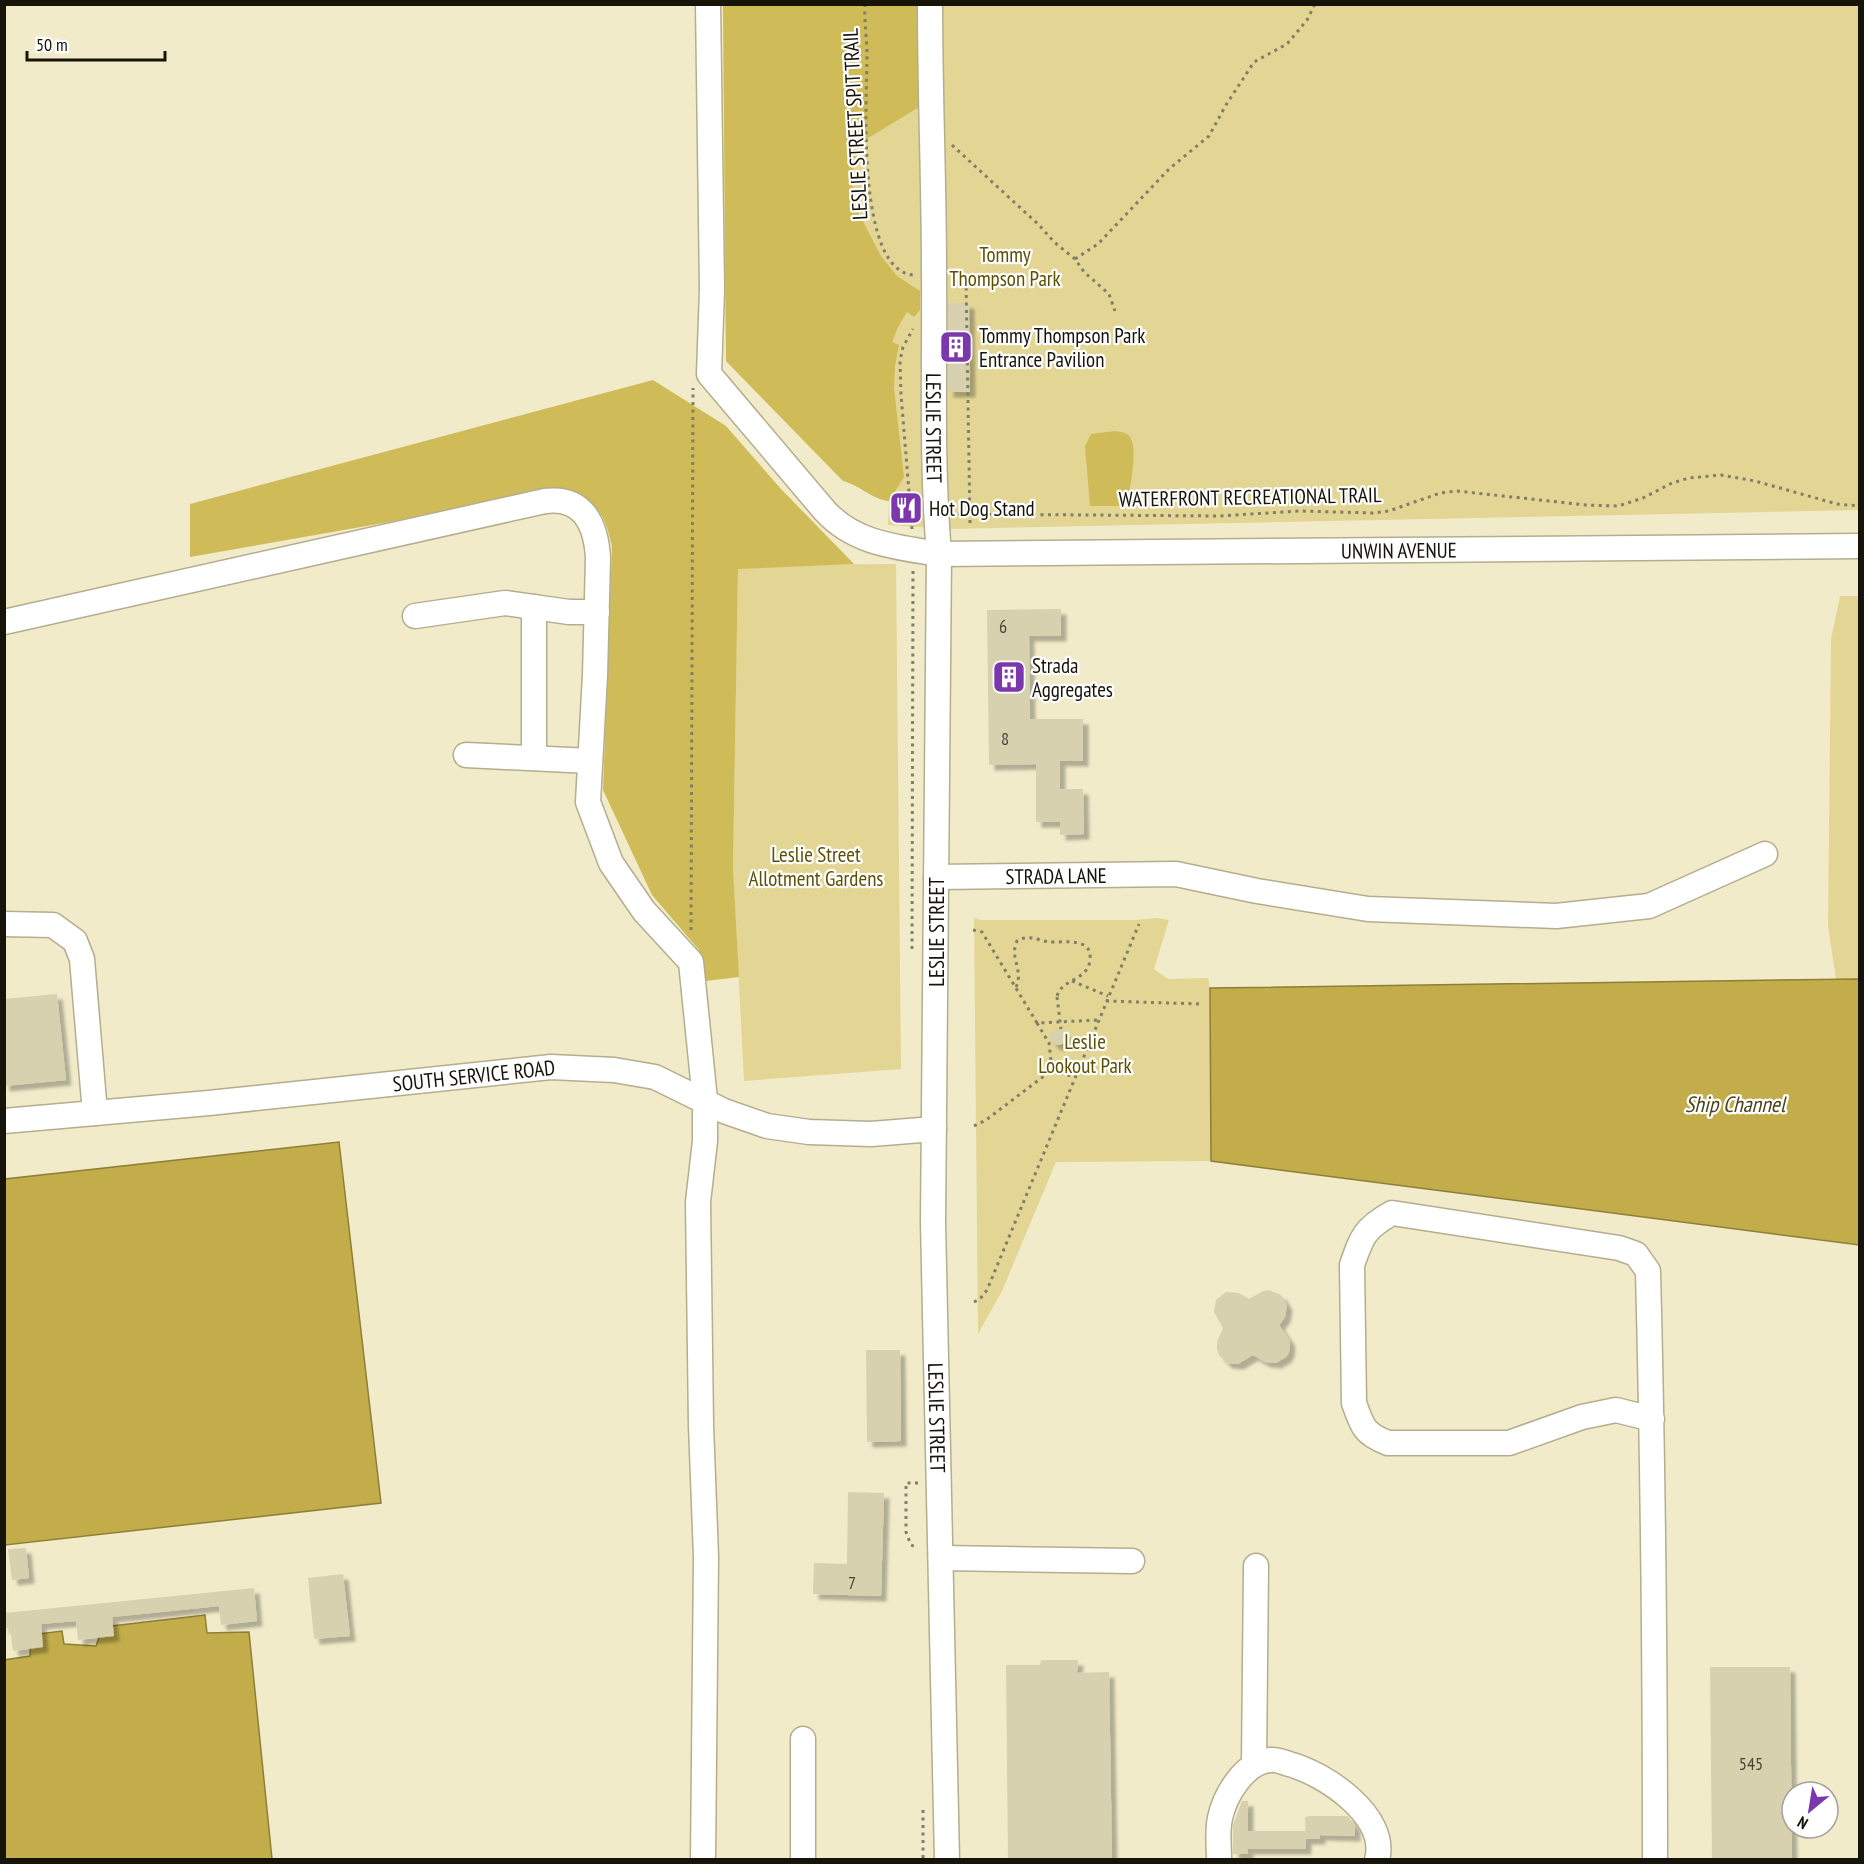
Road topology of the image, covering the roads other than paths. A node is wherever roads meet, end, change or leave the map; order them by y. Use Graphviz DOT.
graph roads {
  1 [pos="708,4"];
  2 [pos="930,4"];
  3 [pos="1860,546"];
  4 [pos="939,554"];
  5 [pos="534,607"];
  6 [pos="597,612"];
  7 [pos="415,616"];
  8 [pos="4,622"];
  9 [pos="466,755"];
  10 [pos="534,758"];
  11 [pos="590,761"];
  12 [pos="1765,854"];
  13 [pos="936,877"];
  14 [pos="4,924"];
  15 [pos="705,1100"];
  16 [pos="95,1113"];
  17 [pos="4,1121"];
  18 [pos="934,1129"];
  19 [pos="1652,1419"];
  20 [pos="931,1553"];
  21 [pos="1132,1561"];
  22 [pos="1256,1566"];
  23 [pos="803,1739"];
  24 [pos="1254,1764"];
  25 [pos="703,1860"];
  26 [pos="803,1860"];
  27 [pos="947,1860"];
  28 [pos="1219,1860"];
  29 [pos="1377,1860"];
  30 [pos="1655,1860"];
  1 -- 4 [label="street, UNWIN AVENUE"];
  2 -- 4 [label="street, LESLIE STREET"];
  3 -- 4 [label="street, UNWIN AVENUE"];
  4 -- 13 [label="street, LESLIE STREET"];
  5 -- 6 [label="street"];
  5 -- 7 [label="street"];
  5 -- 10 [label="street"];
  6 -- 8 [label="street"];
  6 -- 11 [label="street"];
  9 -- 10 [label="street"];
  10 -- 11 [label="street"];
  11 -- 15 [label="street"];
  12 -- 13 [label="street, STRADA LANE"];
  13 -- 18 [label="street, LESLIE STREET"];
  14 -- 16 [label="street"];
  15 -- 16 [label="street, SOUTH SERVICE ROAD"];
  15 -- 18 [label="street, SOUTH SERVICE ROAD"];
  15 -- 25 [label="street"];
  16 -- 17 [label="street, SOUTH SERVICE ROAD"];
  18 -- 20 [label="street, LESLIE STREET"];
  19 -- 19 [label="street"];
  19 -- 30 [label="street"];
  20 -- 21 [label="street"];
  20 -- 27 [label="street, LESLIE STREET"];
  22 -- 24 [label="street"];
  23 -- 26 [label="street"];
  24 -- 28 [label="street"];
  24 -- 29 [label="street"];
}
